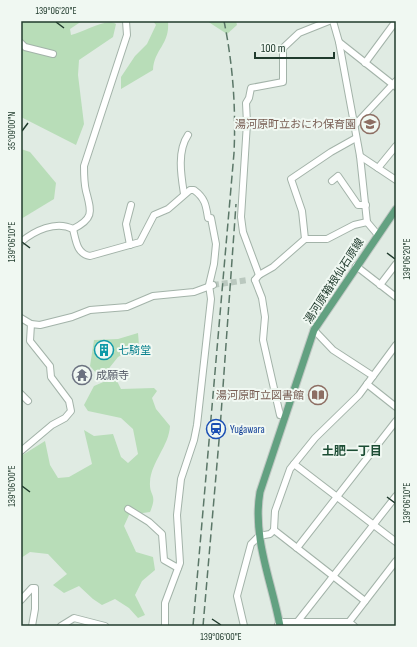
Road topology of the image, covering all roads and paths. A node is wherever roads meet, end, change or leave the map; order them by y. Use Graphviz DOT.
graph roads {
  1 [pos="126,21"];
  2 [pos="396,21"];
  3 [pos="334,22"];
  4 [pos="340,42"];
  5 [pos="21,43"];
  6 [pos="53,54"];
  7 [pos="365,63"];
  8 [pos="395,84"];
  9 [pos="354,126"];
  10 [pos="188,134"];
  11 [pos="356,138"];
  12 [pos="396,146"];
  13 [pos="360,156"];
  14 [pos="378,168"];
  15 [pos="396,180"];
  16 [pos="332,181"];
  17 [pos="184,194"];
  18 [pos="366,204"];
  19 [pos="131,205"];
  20 [pos="396,209"];
  21 [pos="208,218"];
  22 [pos="367,222"];
  23 [pos="209,226"];
  24 [pos="73,230"];
  25 [pos="378,234"];
  26 [pos="305,239"];
  27 [pos="21,242"];
  28 [pos="130,245"];
  29 [pos="396,264"];
  30 [pos="356,266"];
  31 [pos="257,277"];
  32 [pos="248,280"];
  33 [pos="211,285"];
  34 [pos="380,285"];
  35 [pos="396,297"];
  36 [pos="21,318"];
  37 [pos="31,324"];
  38 [pos="314,330"];
  39 [pos="396,345"];
  40 [pos="373,376"];
  41 [pos="367,384"];
  42 [pos="21,394"];
  43 [pos="28,401"];
  44 [pos="396,406"];
  45 [pos="280,415"];
  46 [pos="396,421"];
  47 [pos="21,451"];
  48 [pos="294,464"];
  49 [pos="396,496"];
  50 [pos="337,497"];
  51 [pos="128,509"];
  52 [pos="374,524"];
  53 [pos="274,530"];
  54 [pos="259,536"];
  55 [pos="396,542"];
  56 [pos="297,548"];
  57 [pos="396,561"];
  58 [pos="178,568"];
  59 [pos="333,576"];
  60 [pos="21,600"];
  61 [pos="366,600"];
  62 [pos="298,621"];
  63 [pos="279,625"];
  64 [pos="350,625"];
  65 [pos="32,626"];
  66 [pos="62,626"];
  67 [pos="105,626"];
  68 [pos="165,626"];
  69 [pos="244,626"];
  1 -- 24 [label="street"];
  2 -- 7 [label="street"];
  3 -- 4 [label="street"];
  3 -- 31 [label="street"];
  4 -- 7 [label="street"];
  4 -- 9 [label="street"];
  5 -- 6 [label="street"];
  7 -- 8 [label="street"];
  8 -- 9 [label="street"];
  9 -- 11 [label="street"];
  10 -- 17 [label="street"];
  11 -- 13 [label="street"];
  11 -- 26 [label="street"];
  12 -- 14 [label="street"];
  13 -- 14 [label="street"];
  13 -- 18 [label="street"];
  14 -- 15 [label="street"];
  16 -- 18 [label="street"];
  17 -- 21 [label="street"];
  17 -- 28 [label="street"];
  18 -- 22 [label="street"];
  19 -- 28 [label="street"];
  20 -- 25 [label="main road, 湯河原箱根仙石原線"];
  21 -- 23 [label="street"];
  21 -- 33 [label="street"];
  22 -- 25 [label="street"];
  22 -- 26 [label="street"];
  24 -- 27 [label="street"];
  24 -- 28 [label="street"];
  25 -- 30 [label="main road, 湯河原箱根仙石原線"];
  26 -- 31 [label="street"];
  29 -- 34 [label="street"];
  30 -- 34 [label="street"];
  30 -- 38 [label="main road, 湯河原箱根仙石原線"];
  31 -- 32 [label="street"];
  31 -- 45 [label="street"];
  33 -- 37 [label="street"];
  33 -- 58 [label="street"];
  34 -- 35 [label="street"];
  36 -- 37 [label="street"];
  37 -- 47 [label="street"];
  38 -- 40 [label="street"];
  38 -- 54 [label="main road, 湯河原箱根仙石原線"];
  39 -- 40 [label="street"];
  40 -- 41 [label="street"];
  41 -- 44 [label="street"];
  41 -- 48 [label="street"];
  42 -- 43 [label="street"];
  46 -- 50 [label="street"];
  48 -- 50 [label="street"];
  48 -- 53 [label="street"];
  49 -- 52 [label="street"];
  50 -- 52 [label="street"];
  50 -- 56 [label="street"];
  51 -- 58 [label="street"];
  52 -- 55 [label="street"];
  52 -- 59 [label="street"];
  53 -- 54 [label="street"];
  53 -- 56 [label="street"];
  54 -- 63 [label="main road, 湯河原箱根仙石原線"];
  54 -- 69 [label="street"];
  56 -- 59 [label="street"];
  57 -- 61 [label="street"];
  58 -- 68 [label="street"];
  59 -- 61 [label="street"];
  59 -- 62 [label="street"];
  60 -- 65 [label="street"];
  61 -- 64 [label="street"];
  62 -- 63 [label="street"];
  62 -- 64 [label="street"];
  66 -- 67 [label="street"];
}
